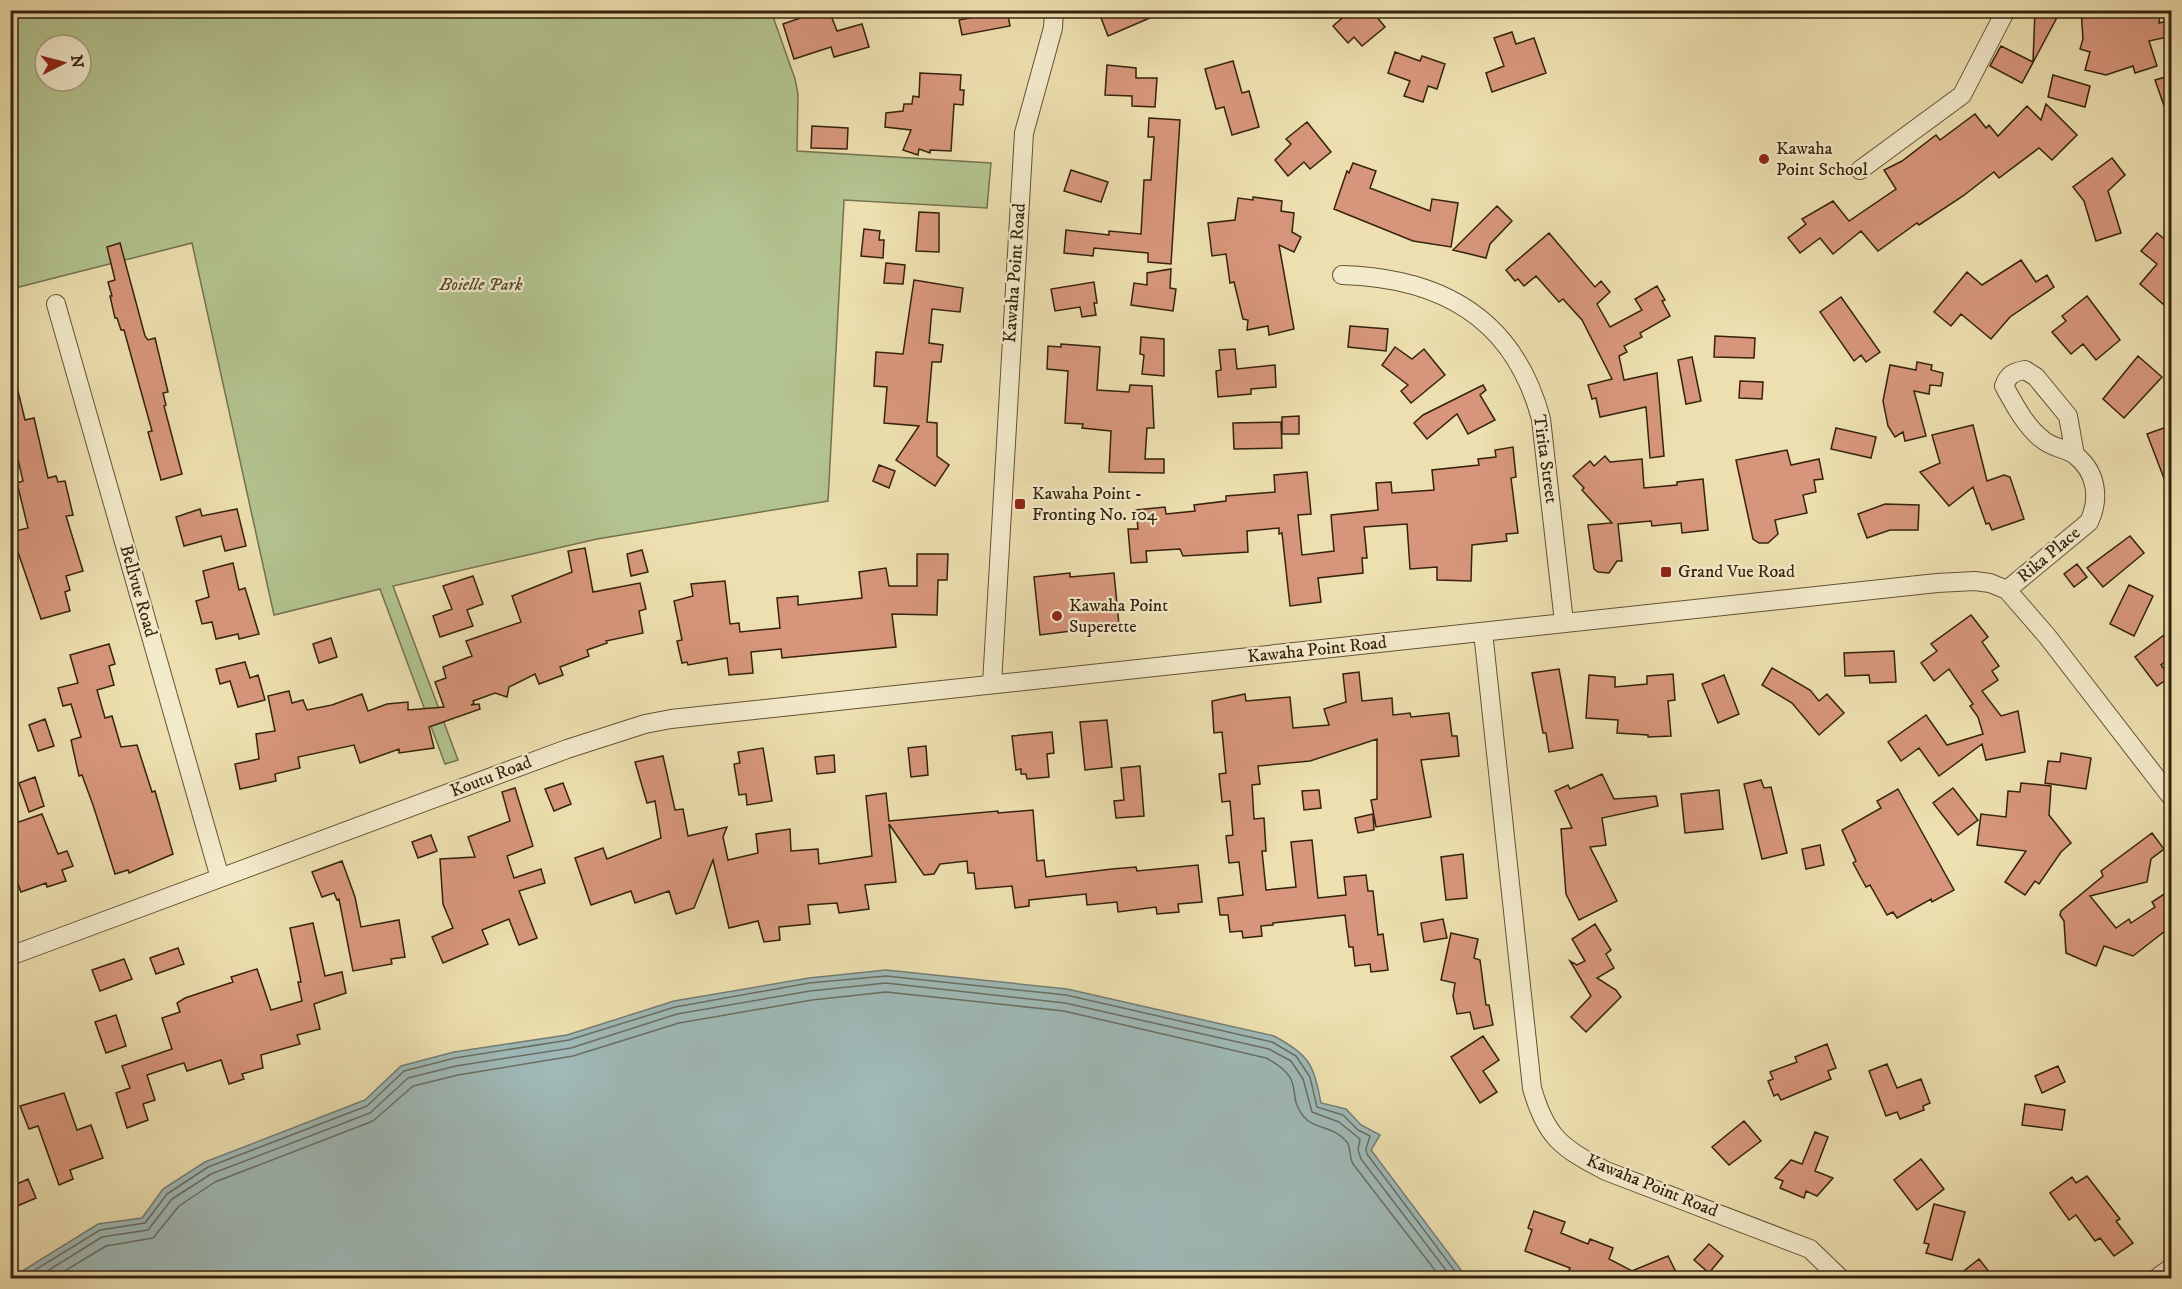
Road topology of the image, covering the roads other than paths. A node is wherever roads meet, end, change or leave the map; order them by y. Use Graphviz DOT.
graph roads {
  1 [pos="1053,10"];
  2 [pos="2006,10"];
  3 [pos="1860,170"];
  4 [pos="1342,275"];
  5 [pos="56,304"];
  6 [pos="2075,455"];
  7 [pos="2007,590"];
  8 [pos="1564,622"];
  9 [pos="1483,632"];
  10 [pos="992,684"];
  11 [pos="2172,798"];
  12 [pos="220,878"];
  13 [pos="10,956"];
  14 [pos="2172,1267"];
  15 [pos="1840,1278"];
  16 [pos="2157,1278"];
  1 -- 10 [label="street, Kawaha Point Road"];
  2 -- 3 [label="street"];
  4 -- 8 [label="street, Tirita Street"];
  5 -- 12 [label="street, Bellvue Road"];
  6 -- 6 [label="street, Rika Place"];
  6 -- 7 [label="street, Rika Place"];
  7 -- 8 [label="street"];
  7 -- 11 [label="street"];
  8 -- 9 [label="street"];
  9 -- 10 [label="street, Kawaha Point Road"];
  9 -- 15 [label="street, Kawaha Point Road"];
  10 -- 12 [label="street, Koutu Road"];
  12 -- 13 [label="street, Koutu Road"];
  14 -- 16 [label="street"];
}
